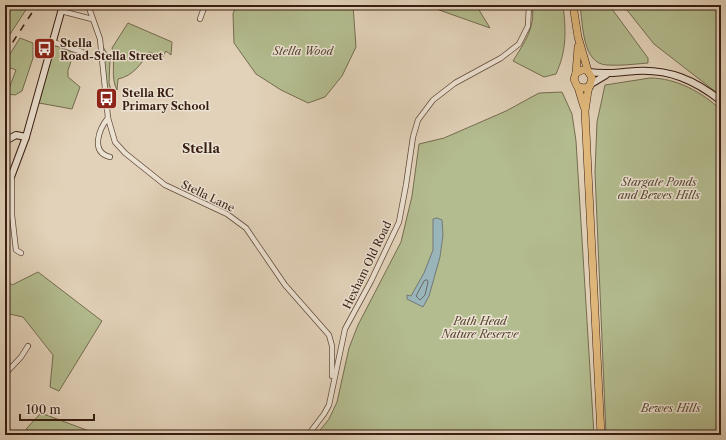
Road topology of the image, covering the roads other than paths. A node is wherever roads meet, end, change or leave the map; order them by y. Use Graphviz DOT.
graph roads {
  1 [pos="88,5"];
  2 [pos="205,5"];
  3 [pos="529,5"];
  4 [pos="573,5"];
  5 [pos="62,8"];
  6 [pos="92,19"];
  7 [pos="200,19"];
  8 [pos="578,37"];
  9 [pos="52,42"];
  10 [pos="82,52"];
  11 [pos="589,72"];
  12 [pos="576,73"];
  13 [pos="606,75"];
  14 [pos="590,85"];
  15 [pos="578,87"];
  16 [pos="721,101"];
  17 [pos="585,111"];
  18 [pos="108,118"];
  19 [pos="26,137"];
  20 [pos="5,141"];
  21 [pos="110,157"];
  22 [pos="12,175"];
  23 [pos="5,193"];
  24 [pos="21,253"];
  25 [pos="342,339"];
  26 [pos="331,341"];
  27 [pos="28,346"];
  28 [pos="5,374"];
  29 [pos="333,385"];
  30 [pos="308,435"];
  31 [pos="600,435"];
  1 -- 6 [label="street, Stella Lane"];
  2 -- 7 [label="street"];
  3 -- 25 [label="street, Hexham Old Road"];
  4 -- 8 [label="main road"];
  5 -- 6 [label="street"];
  5 -- 9 [label="main road"];
  6 -- 18 [label="street, Stella Lane"];
  8 -- 11 [label="main road"];
  8 -- 12 [label="main road"];
  9 -- 10 [label="street"];
  9 -- 19 [label="main road"];
  11 -- 12 [label="main road"];
  11 -- 13 [label="main road"];
  11 -- 14 [label="main road"];
  12 -- 15 [label="main road"];
  13 -- 14 [label="main road"];
  13 -- 16 [label="main road"];
  14 -- 15 [label="main road"];
  14 -- 17 [label="main road"];
  15 -- 17 [label="main road"];
  17 -- 31 [label="main road"];
  18 -- 21 [label="street"];
  18 -- 26 [label="street, Stella Lane"];
  19 -- 20 [label="main road"];
  19 -- 22 [label="main road"];
  22 -- 23 [label="main road"];
  22 -- 24 [label="street"];
  25 -- 26 [label="street"];
  25 -- 29 [label="street, Hexham Old Road"];
  26 -- 29 [label="street"];
  27 -- 28 [label="street"];
  29 -- 30 [label="street, Hexham Old Road"];
}
